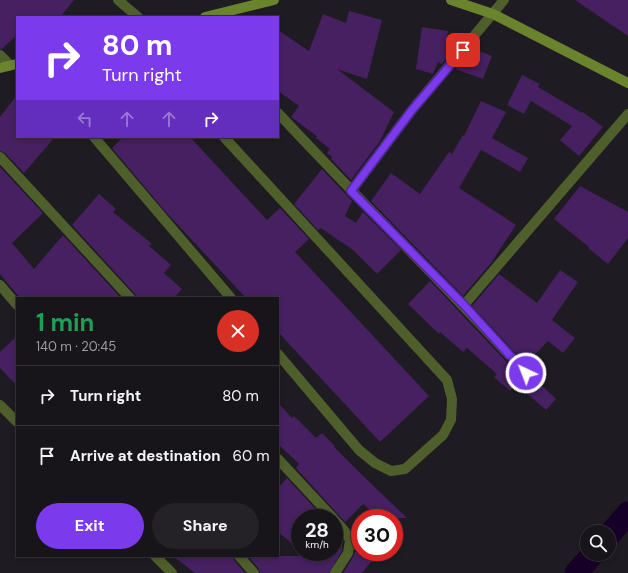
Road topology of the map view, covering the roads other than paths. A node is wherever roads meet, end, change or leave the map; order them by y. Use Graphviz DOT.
graph roads {
  1 [pos="118,0"];
  2 [pos="274,0"];
  3 [pos="451,0"];
  4 [pos="504,0"];
  5 [pos="493,14"];
  6 [pos="137,16"];
  7 [pos="209,16"];
  8 [pos="0,55"];
  9 [pos="14,64"];
  10 [pos="0,68"];
  11 [pos="628,82"];
  12 [pos="279,114"];
  13 [pos="628,114"];
  14 [pos="95,138"];
  15 [pos="225,138"];
  16 [pos="0,157"];
  17 [pos="351,191"];
  18 [pos="0,285"];
  19 [pos="129,297"];
  20 [pos="229,297"];
  21 [pos="16,304"];
  22 [pos="464,305"];
  23 [pos="279,355"];
  24 [pos="526,373"];
  25 [pos="0,405"];
  26 [pos="16,421"];
  27 [pos="279,459"];
  28 [pos="324,509"];
  29 [pos="343,529"];
  30 [pos="156,557"];
  31 [pos="240,557"];
  32 [pos="343,561"];
  33 [pos="343,561"];
  34 [pos="172,573"];
  35 [pos="254,573"];
  36 [pos="335,573"];
  1 -- 6 [label="street"];
  2 -- 7 [label="street"];
  3 -- 5 [label="street"];
  4 -- 5 [label="street"];
  5 -- 11 [label="street"];
  5 -- 17 [label="street"];
  8 -- 9 [label="street"];
  9 -- 10 [label="street"];
  12 -- 17 [label="street"];
  13 -- 22 [label="street"];
  14 -- 20 [label="street"];
  15 -- 23 [label="street"];
  16 -- 19 [label="street"];
  17 -- 22 [label="street"];
  18 -- 21 [label="street"];
  22 -- 24 [label="street"];
  25 -- 26 [label="street"];
  27 -- 28 [label="street"];
  29 -- 33 [label="street"];
  30 -- 34 [label="street"];
  31 -- 35 [label="street"];
  32 -- 36 [label="street"];
}
